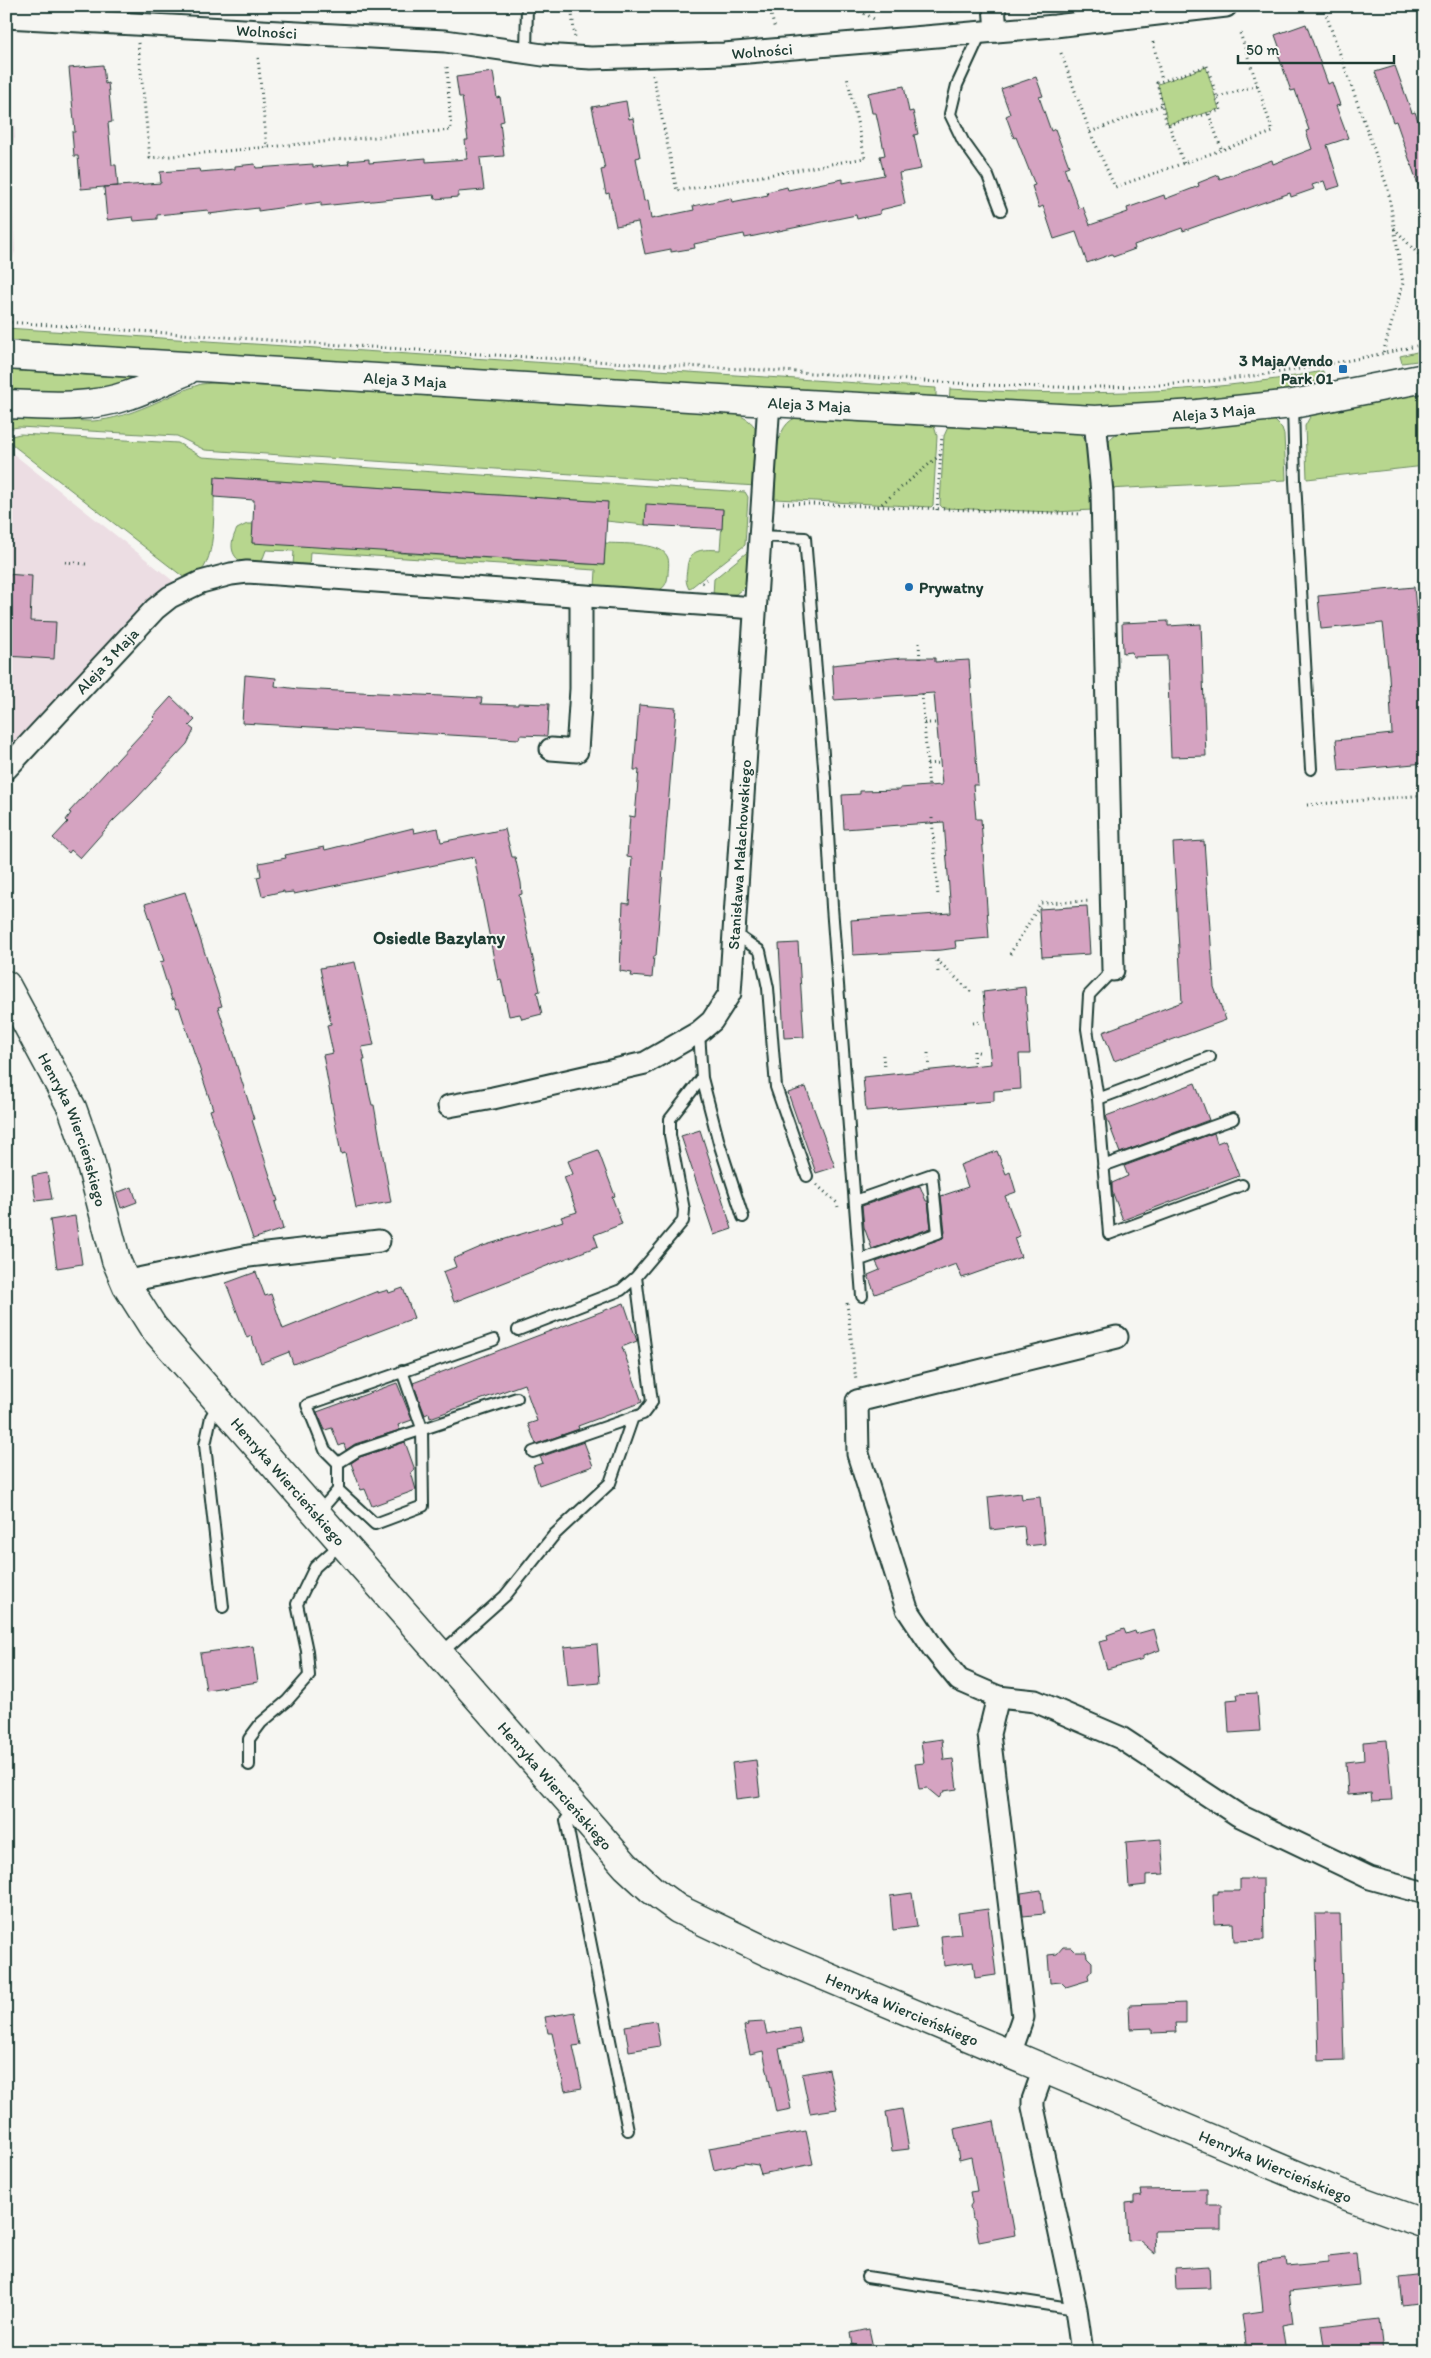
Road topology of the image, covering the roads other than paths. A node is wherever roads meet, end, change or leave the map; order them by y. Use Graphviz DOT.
graph roads {
  1 [pos="527,6"];
  2 [pos="994,6"];
  3 [pos="1226,6"];
  4 [pos="1172,9"];
  5 [pos="6,17"];
  6 [pos="989,32"];
  7 [pos="526,52"];
  8 [pos="1001,210"];
  9 [pos="6,355"];
  10 [pos="192,368"];
  11 [pos="1425,378"];
  12 [pos="769,402"];
  13 [pos="6,404"];
  14 [pos="1293,404"];
  15 [pos="1095,420"];
  16 [pos="760,536"];
  17 [pos="581,597"];
  18 [pos="755,608"];
  19 [pos="551,749"];
  20 [pos="6,769"];
  21 [pos="1311,769"];
  22 [pos="734,932"];
  23 [pos="1114,970"];
  24 [pos="6,986"];
  25 [pos="699,1032"];
  26 [pos="1210,1057"];
  27 [pos="702,1078"];
  28 [pos="1098,1099"];
  29 [pos="449,1106"];
  30 [pos="1233,1119"];
  31 [pos="1103,1166"];
  32 [pos="808,1176"];
  33 [pos="1242,1185"];
  34 [pos="855,1201"];
  35 [pos="743,1217"];
  36 [pos="379,1241"];
  37 [pos="860,1260"];
  38 [pos="636,1277"];
  39 [pos="127,1286"];
  40 [pos="862,1296"];
  41 [pos="518,1330"];
  42 [pos="1117,1337"];
  43 [pos="494,1340"];
  44 [pos="402,1370"];
  45 [pos="517,1398"];
  46 [pos="219,1402"];
  47 [pos="632,1417"];
  48 [pos="422,1428"];
  49 [pos="533,1452"];
  50 [pos="338,1463"];
  51 [pos="338,1490"];
  52 [pos="318,1514"];
  53 [pos="343,1543"];
  54 [pos="223,1607"];
  55 [pos="440,1654"];
  56 [pos="998,1697"];
  57 [pos="250,1765"];
  58 [pos="576,1811"];
  59 [pos="1425,1893"];
  60 [pos="1010,2054"];
  61 [pos="1044,2069"];
  62 [pos="628,2130"];
  63 [pos="1425,2224"];
  64 [pos="867,2277"];
  65 [pos="1076,2309"];
  66 [pos="1082,2352"];
  1 -- 7 [label="lane"];
  2 -- 6 [label="street"];
  3 -- 4 [label="street, Wolności"];
  4 -- 6 [label="street, Wolności"];
  5 -- 7 [label="street, Wolności"];
  6 -- 7 [label="street, Wolności"];
  6 -- 8 [label="lane"];
  9 -- 10 [label="street, Aleja 3 Maja"];
  10 -- 12 [label="street, Aleja 3 Maja"];
  10 -- 13 [label="street, Aleja 3 Maja"];
  11 -- 14 [label="street, Aleja 3 Maja"];
  12 -- 15 [label="street, Aleja 3 Maja"];
  12 -- 16 [label="street, Stanisława Małachowskiego"];
  14 -- 15 [label="street, Aleja 3 Maja"];
  14 -- 21 [label="lane"];
  15 -- 23 [label="street"];
  16 -- 18 [label="street, Stanisława Małachowskiego"];
  16 -- 34 [label="lane"];
  17 -- 18 [label="street, Aleja 3 Maja"];
  17 -- 19 [label="street"];
  17 -- 20 [label="street, Aleja 3 Maja"];
  18 -- 22 [label="street, Stanisława Małachowskiego"];
  22 -- 25 [label="street, Stanisława Małachowskiego"];
  22 -- 32 [label="lane"];
  23 -- 28 [label="lane"];
  24 -- 39 [label="street, Henryka Wiercieńskiego"];
  25 -- 27 [label="lane"];
  25 -- 29 [label="street, Stanisława Małachowskiego"];
  26 -- 28 [label="lane"];
  27 -- 35 [label="lane"];
  27 -- 38 [label="lane"];
  28 -- 31 [label="lane"];
  30 -- 31 [label="lane"];
  31 -- 33 [label="lane"];
  34 -- 37 [label="lane"];
  34 -- 37 [label="lane"];
  36 -- 39 [label="street"];
  37 -- 40 [label="lane"];
  38 -- 41 [label="lane"];
  38 -- 47 [label="lane"];
  39 -- 46 [label="street, Henryka Wiercieńskiego"];
  42 -- 56 [label="street"];
  43 -- 44 [label="lane"];
  44 -- 48 [label="lane"];
  44 -- 50 [label="lane"];
  45 -- 48 [label="lane"];
  46 -- 52 [label="street, Henryka Wiercieńskiego"];
  46 -- 54 [label="lane"];
  47 -- 49 [label="lane"];
  47 -- 55 [label="lane"];
  48 -- 50 [label="lane"];
  48 -- 51 [label="lane"];
  50 -- 51 [label="lane"];
  51 -- 52 [label="lane"];
  52 -- 53 [label="street, Henryka Wiercieńskiego"];
  53 -- 55 [label="street, Henryka Wiercieńskiego"];
  53 -- 57 [label="lane"];
  55 -- 58 [label="street, Henryka Wiercieńskiego"];
  56 -- 59 [label="street"];
  56 -- 60 [label="street"];
  58 -- 60 [label="street, Henryka Wiercieńskiego"];
  58 -- 62 [label="lane"];
  60 -- 61 [label="street, Henryka Wiercieńskiego"];
  61 -- 63 [label="street, Henryka Wiercieńskiego"];
  61 -- 65 [label="street"];
  64 -- 65 [label="lane"];
  65 -- 66 [label="street"];
}
